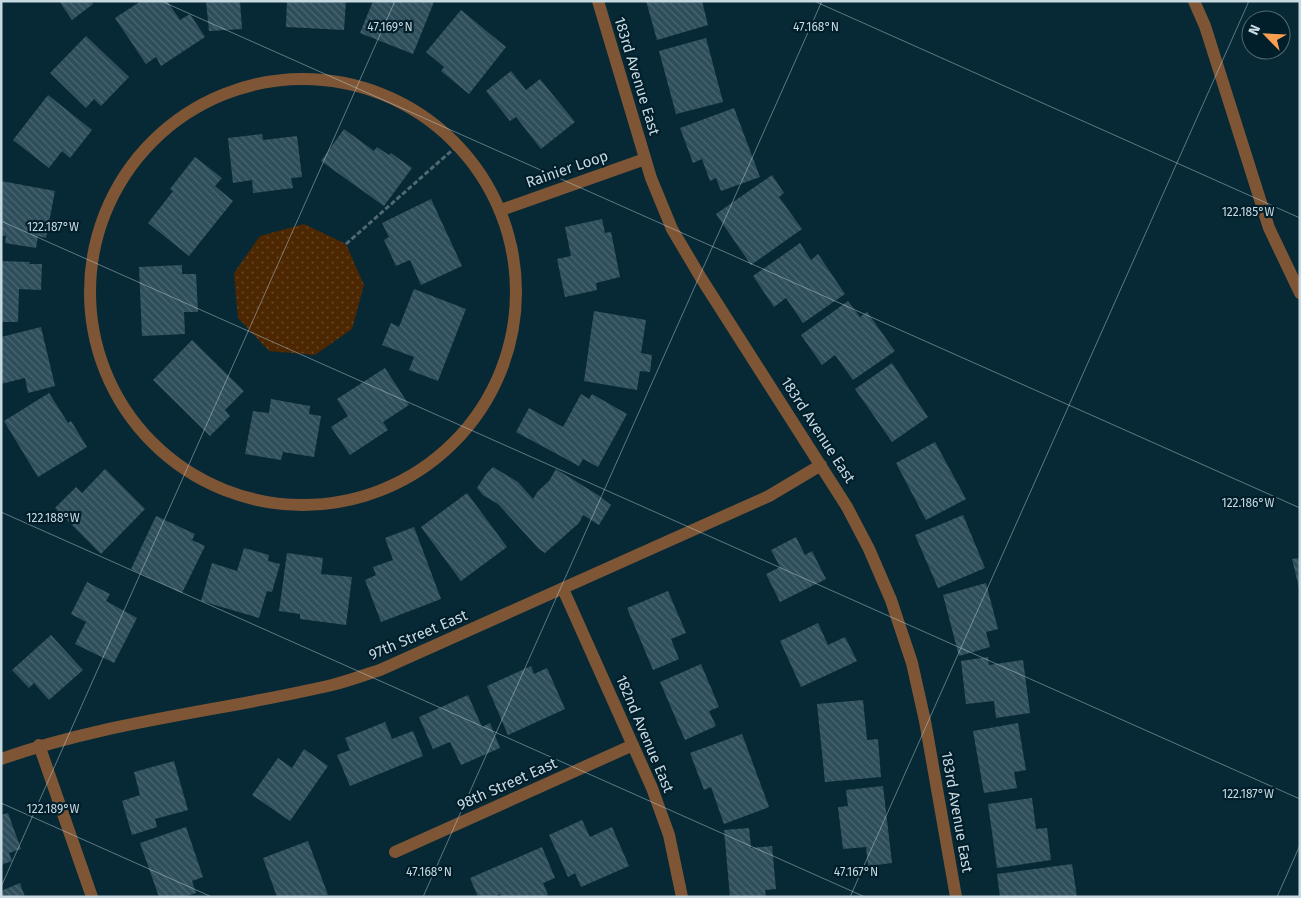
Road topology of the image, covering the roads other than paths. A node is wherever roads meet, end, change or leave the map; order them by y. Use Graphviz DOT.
graph roads {
  1 [pos="598,1"];
  2 [pos="1194,1"];
  3 [pos="645,159"];
  4 [pos="501,210"];
  5 [pos="1300,292"];
  6 [pos="821,465"];
  7 [pos="564,589"];
  8 [pos="39,745"];
  9 [pos="633,745"];
  10 [pos="1,759"];
  11 [pos="395,852"];
  12 [pos="92,897"];
  13 [pos="682,897"];
  14 [pos="956,897"];
  1 -- 3 [label="street, 183rd Avenue East"];
  2 -- 5 [label="street"];
  3 -- 4 [label="street, Rainier Loop"];
  3 -- 6 [label="street, 183rd Avenue East"];
  4 -- 4 [label="street"];
  6 -- 7 [label="street, 97th Street East"];
  6 -- 14 [label="street, 183rd Avenue East"];
  7 -- 8 [label="street, 97th Street East"];
  7 -- 9 [label="street, 182nd Avenue East"];
  8 -- 10 [label="street, 97th Street East"];
  8 -- 12 [label="street"];
  9 -- 11 [label="street, 98th Street East"];
  9 -- 13 [label="street, 182nd Avenue East"];
}
